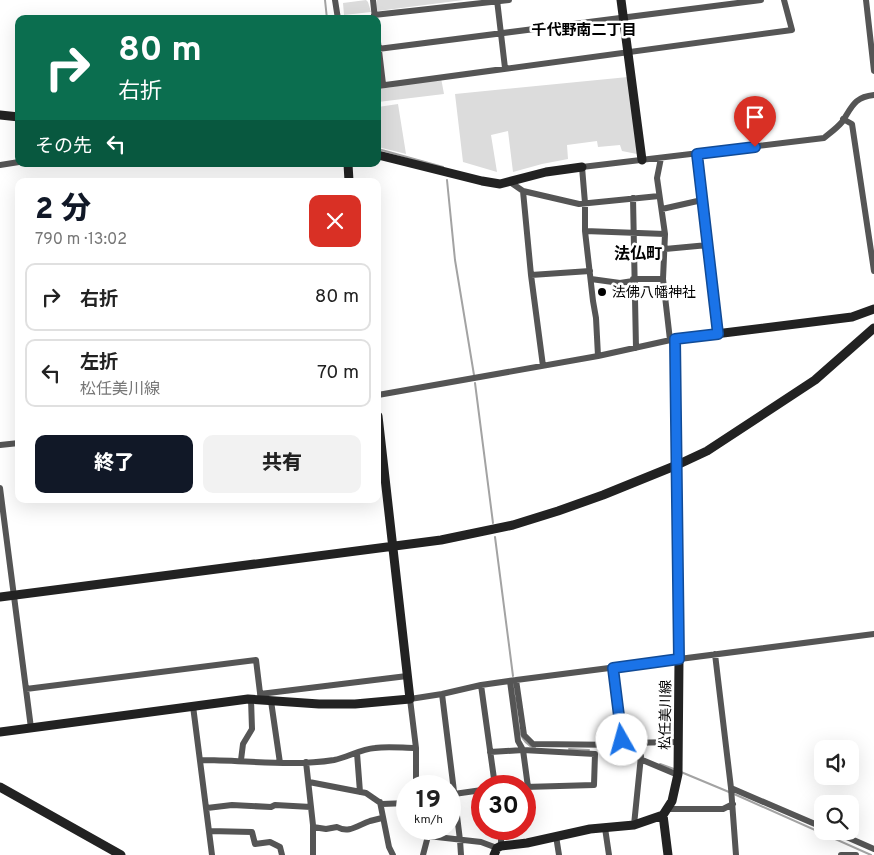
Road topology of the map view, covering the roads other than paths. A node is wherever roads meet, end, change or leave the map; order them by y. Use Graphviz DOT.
graph roads {
  1 [pos="336,0"];
  2 [pos="373,0"];
  3 [pos="508,0"];
  4 [pos="622,0"];
  5 [pos="761,0"];
  6 [pos="784,0"];
  7 [pos="866,0"];
  8 [pos="497,1"];
  9 [pos="338,15"];
  10 [pos="374,15"];
  11 [pos="381,16"];
  12 [pos="624,18"];
  13 [pos="501,34"];
  14 [pos="381,45"];
  15 [pos="629,52"];
  16 [pos="505,68"];
  17 [pos="874,71"];
  18 [pos="381,85"];
  19 [pos="874,95"];
  20 [pos="0,115"];
  21 [pos="15,117"];
  22 [pos="843,119"];
  23 [pos="697,154"];
  24 [pos="381,156"];
  25 [pos="661,158"];
  26 [pos="642,160"];
  27 [pos="15,163"];
  28 [pos="0,165"];
  29 [pos="582,168"];
  30 [pos="510,182"];
  31 [pos="523,191"];
  32 [pos="660,196"];
  33 [pos="632,198"];
  34 [pos="702,200"];
  35 [pos="585,203"];
  36 [pos="662,209"];
  37 [pos="585,231"];
  38 [pos="633,234"];
  39 [pos="665,234"];
  40 [pos="708,245"];
  41 [pos="665,249"];
  42 [pos="590,271"];
  43 [pos="874,271"];
  44 [pos="531,275"];
  45 [pos="591,279"];
  46 [pos="663,279"];
  47 [pos="633,280"];
  48 [pos="874,309"];
  49 [pos="874,328"];
  50 [pos="718,334"];
  51 [pos="673,340"];
  52 [pos="636,348"];
  53 [pos="598,356"];
  54 [pos="543,366"];
  55 [pos="381,394"];
  56 [pos="381,442"];
  57 [pos="15,443"];
  58 [pos="0,445"];
  59 [pos="677,465"];
  60 [pos="0,488"];
  61 [pos="393,547"];
  62 [pos="14,595"];
  63 [pos="0,597"];
  64 [pos="874,634"];
  65 [pos="715,654"];
  66 [pos="679,659"];
  67 [pos="613,668"];
  68 [pos="407,676"];
  69 [pos="513,680"];
  70 [pos="481,685"];
  71 [pos="26,689"];
  72 [pos="442,694"];
  73 [pos="261,697"];
  74 [pos="251,699"];
  75 [pos="410,699"];
  76 [pos="271,701"];
  77 [pos="193,706"];
  78 [pos="31,728"];
  79 [pos="0,732"];
  80 [pos="678,742"];
  81 [pos="624,744"];
  82 [pos="595,746"];
  83 [pos="416,748"];
  84 [pos="523,750"];
  85 [pos="490,752"];
  86 [pos="357,753"];
  87 [pos="595,754"];
  88 [pos="640,759"];
  89 [pos="201,760"];
  90 [pos="242,760"];
  91 [pos="306,762"];
  92 [pos="280,763"];
  93 [pos="678,772"];
  94 [pos="416,775"];
  95 [pos="452,775"];
  96 [pos="493,775"];
  97 [pos="526,775"];
  98 [pos="309,782"];
  99 [pos="0,786"];
  100 [pos="536,787"];
  101 [pos="732,788"];
  102 [pos="360,792"];
  103 [pos="380,802"];
  104 [pos="396,804"];
  105 [pos="732,804"];
  106 [pos="311,807"];
  107 [pos="207,808"];
  108 [pos="666,812"];
  109 [pos="382,818"];
  110 [pos="814,824"];
  111 [pos="634,825"];
  112 [pos="313,827"];
  113 [pos="605,828"];
  114 [pos="209,831"];
  115 [pos="556,836"];
  116 [pos="427,840"];
  117 [pos="460,840"];
  118 [pos="855,840"];
  119 [pos="874,848"];
  120 [pos="497,850"];
  121 [pos="121,855"];
  122 [pos="212,855"];
  123 [pos="282,855"];
  124 [pos="313,855"];
  125 [pos="393,855"];
  126 [pos="423,855"];
  127 [pos="461,855"];
  128 [pos="559,855"];
  129 [pos="609,855"];
  130 [pos="668,855"];
  131 [pos="736,855"];
  132 [pos="841,855"];
  133 [pos="856,855"];
  1 -- 9 [label="street"];
  2 -- 10 [label="street"];
  3 -- 8 [label="street"];
  4 -- 12 [label="street"];
  5 -- 12 [label="street"];
  6 -- 15 [label="street"];
  7 -- 17 [label="street"];
  8 -- 11 [label="street"];
  8 -- 13 [label="street"];
  12 -- 13 [label="street"];
  12 -- 15 [label="street"];
  13 -- 14 [label="street"];
  13 -- 16 [label="street"];
  15 -- 16 [label="street"];
  15 -- 26 [label="street"];
  16 -- 18 [label="street"];
  19 -- 22 [label="street"];
  20 -- 21 [label="street"];
  22 -- 23 [label="street"];
  22 -- 43 [label="street"];
  23 -- 25 [label="street"];
  23 -- 34 [label="street"];
  24 -- 30 [label="street"];
  25 -- 26 [label="street"];
  25 -- 32 [label="street"];
  26 -- 29 [label="street"];
  27 -- 28 [label="street"];
  29 -- 30 [label="street"];
  29 -- 35 [label="street"];
  30 -- 31 [label="street"];
  31 -- 35 [label="street"];
  31 -- 44 [label="street"];
  32 -- 33 [label="street"];
  32 -- 36 [label="street"];
  33 -- 35 [label="street"];
  33 -- 38 [label="street"];
  34 -- 36 [label="street"];
  34 -- 40 [label="street"];
  35 -- 37 [label="street"];
  36 -- 39 [label="street"];
  37 -- 38 [label="street"];
  37 -- 42 [label="street"];
  38 -- 39 [label="street"];
  38 -- 47 [label="street"];
  39 -- 41 [label="street"];
  40 -- 41 [label="street"];
  40 -- 50 [label="street"];
  41 -- 46 [label="street"];
  42 -- 44 [label="street"];
  42 -- 45 [label="street"];
  44 -- 54 [label="street"];
  45 -- 47 [label="street"];
  45 -- 53 [label="street"];
  46 -- 47 [label="street"];
  46 -- 51 [label="street"];
  47 -- 52 [label="street"];
  48 -- 50 [label="street"];
  49 -- 59 [label="street"];
  50 -- 51 [label="street"];
  51 -- 52 [label="street"];
  51 -- 59 [label="street, 松任美川線"];
  52 -- 53 [label="street"];
  53 -- 54 [label="street"];
  54 -- 55 [label="street"];
  56 -- 61 [label="street"];
  57 -- 58 [label="street"];
  59 -- 61 [label="street"];
  59 -- 66 [label="street, 松任美川線"];
  60 -- 62 [label="street"];
  61 -- 62 [label="street"];
  61 -- 68 [label="street"];
  62 -- 63 [label="street"];
  62 -- 71 [label="street"];
  64 -- 65 [label="street"];
  65 -- 66 [label="street"];
  65 -- 101 [label="street"];
  66 -- 67 [label="street"];
  66 -- 80 [label="street, 松任美川線"];
  67 -- 69 [label="street"];
  67 -- 81 [label="street"];
  68 -- 73 [label="street"];
  68 -- 75 [label="street"];
  69 -- 70 [label="street"];
  69 -- 82 [label="street"];
  69 -- 84 [label="street"];
  70 -- 72 [label="street"];
  70 -- 85 [label="street"];
  71 -- 73 [label="street"];
  71 -- 78 [label="street"];
  72 -- 75 [label="street"];
  72 -- 95 [label="street"];
  73 -- 74 [label="street"];
  73 -- 76 [label="street"];
  74 -- 77 [label="street"];
  74 -- 90 [label="street"];
  75 -- 76 [label="street"];
  75 -- 83 [label="street"];
  76 -- 92 [label="street"];
  77 -- 78 [label="street"];
  77 -- 89 [label="street"];
  78 -- 79 [label="street"];
  80 -- 81 [label="street"];
  80 -- 93 [label="street, 松任美川線"];
  81 -- 82 [label="street"];
  81 -- 88 [label="street"];
  82 -- 87 [label="street"];
  83 -- 86 [label="street"];
  83 -- 94 [label="street"];
  84 -- 85 [label="street"];
  84 -- 87 [label="street"];
  84 -- 97 [label="street"];
  85 -- 96 [label="street"];
  86 -- 91 [label="street"];
  86 -- 102 [label="street"];
  87 -- 100 [label="street"];
  88 -- 93 [label="street"];
  88 -- 111 [label="street"];
  89 -- 90 [label="street"];
  89 -- 107 [label="street"];
  90 -- 92 [label="street"];
  91 -- 92 [label="street"];
  91 -- 98 [label="street"];
  93 -- 108 [label="street, 松任美川線"];
  98 -- 102 [label="street"];
  98 -- 106 [label="street"];
  99 -- 121 [label="street"];
  101 -- 105 [label="street"];
  101 -- 110 [label="street"];
  102 -- 103 [label="street"];
  103 -- 104 [label="street"];
  103 -- 109 [label="street"];
  105 -- 108 [label="street"];
  105 -- 131 [label="street"];
  106 -- 107 [label="street"];
  106 -- 112 [label="street"];
  107 -- 114 [label="street"];
  108 -- 111 [label="street"];
  108 -- 130 [label="street"];
  109 -- 112 [label="street"];
  109 -- 125 [label="street"];
  111 -- 113 [label="street"];
  112 -- 124 [label="street"];
  113 -- 115 [label="street"];
  113 -- 129 [label="street"];
  114 -- 122 [label="street"];
  114 -- 123 [label="street"];
  115 -- 120 [label="street"];
  115 -- 128 [label="street"];
  116 -- 126 [label="street"];
  117 -- 120 [label="street"];
  117 -- 127 [label="street"];
  118 -- 119 [label="street"];
  132 -- 133 [label="street"];
}
